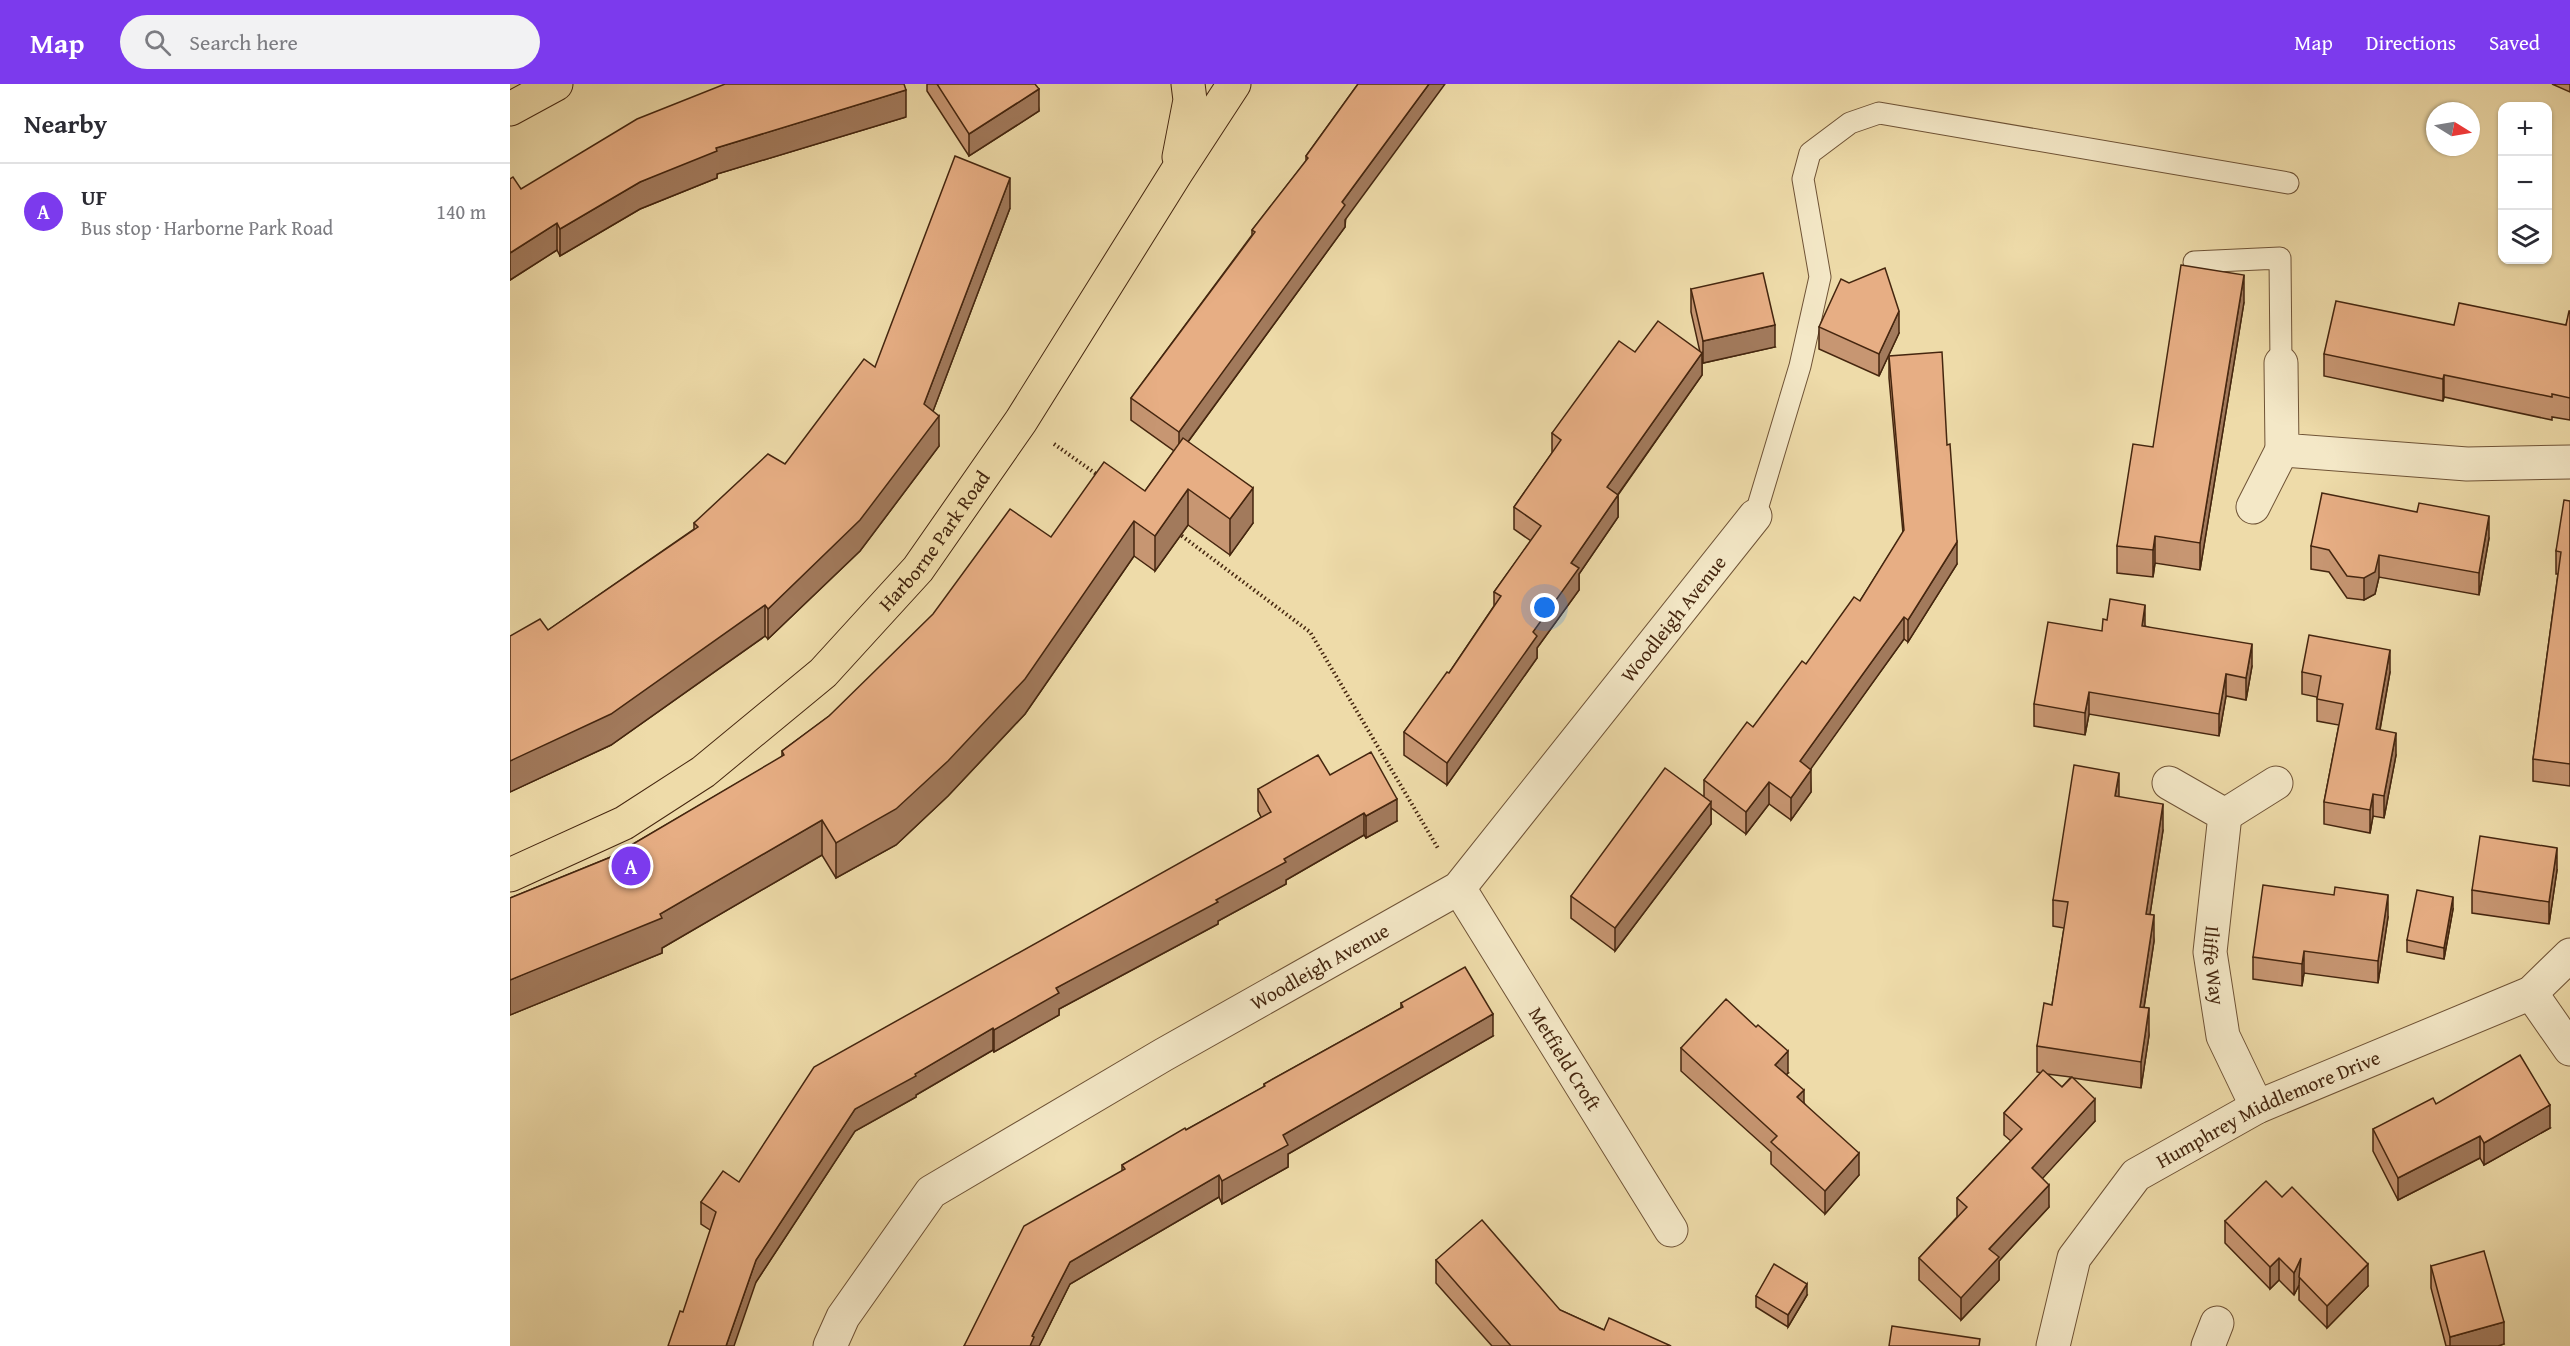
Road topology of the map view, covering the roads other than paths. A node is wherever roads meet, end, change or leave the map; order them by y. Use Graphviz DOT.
graph roads {
  1 [pos="556,84"];
  2 [pos="1188,84"];
  3 [pos="1234,84"];
  4 [pos="510,109"];
  5 [pos="1176,173"];
  6 [pos="2288,183"];
  7 [pos="2194,262"];
  8 [pos="2281,363"];
  9 [pos="2282,450"];
  10 [pos="2570,462"];
  11 [pos="2253,507"];
  12 [pos="1755,516"];
  13 [pos="2169,783"];
  14 [pos="2276,783"];
  15 [pos="2225,816"];
  16 [pos="510,875"];
  17 [pos="1459,888"];
  18 [pos="2570,955"];
  19 [pos="2531,993"];
  20 [pos="2570,1050"];
  21 [pos="2257,1107"];
  22 [pos="1671,1230"];
  23 [pos="830,1346"];
  24 [pos="2054,1346"];
  1 -- 4 [label="main road"];
  2 -- 5 [label="main road"];
  3 -- 5 [label="main road, Harborne Park Road"];
  5 -- 16 [label="main road, Harborne Park Road"];
  6 -- 12 [label="lane"];
  7 -- 8 [label="lane"];
  8 -- 9 [label="street"];
  9 -- 10 [label="street"];
  9 -- 11 [label="street"];
  12 -- 17 [label="street, Woodleigh Avenue"];
  13 -- 15 [label="street"];
  14 -- 15 [label="street"];
  15 -- 21 [label="street, Iliffe Way"];
  17 -- 22 [label="street, Metfield Croft"];
  17 -- 23 [label="street, Woodleigh Avenue"];
  18 -- 19 [label="street, Humphrey Middlemore Drive"];
  19 -- 20 [label="street"];
  19 -- 21 [label="street, Humphrey Middlemore Drive"];
  21 -- 24 [label="street, Humphrey Middlemore Drive"];
}
